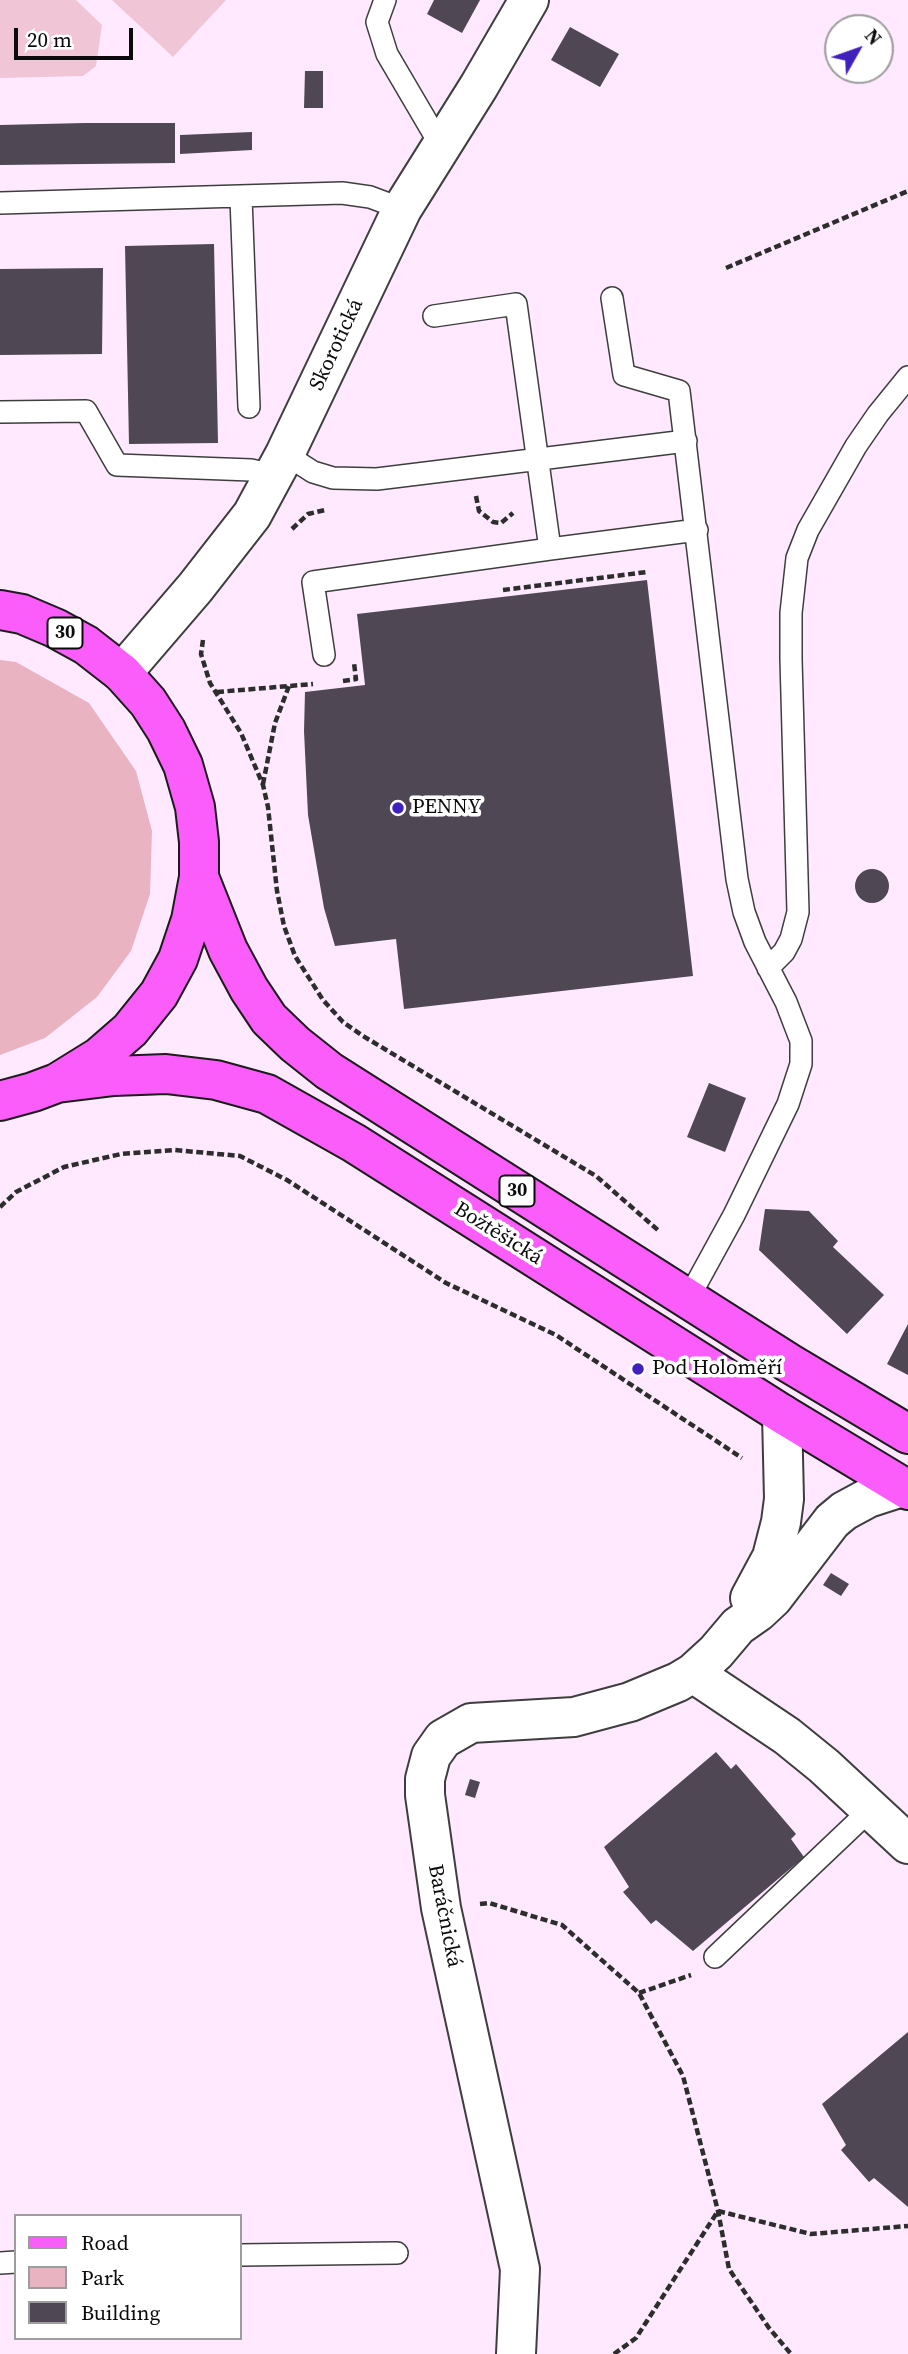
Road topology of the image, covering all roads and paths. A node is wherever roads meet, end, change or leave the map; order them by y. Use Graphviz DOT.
graph roads {
  1 [pos="385,0"];
  2 [pos="529,0"];
  3 [pos="441,146"];
  4 [pos="908,191"];
  5 [pos="241,198"];
  6 [pos="0,203"];
  7 [pos="402,209"];
  8 [pos="726,268"];
  9 [pos="612,298"];
  10 [pos="434,316"];
  11 [pos="908,377"];
  12 [pos="249,407"];
  13 [pos="0,412"];
  14 [pos="686,441"];
  15 [pos="538,458"];
  16 [pos="279,464"];
  17 [pos="486,493"];
  18 [pos="517,505"];
  19 [pos="328,509"];
  20 [pos="697,530"];
  21 [pos="283,537"];
  22 [pos="550,549"];
  23 [pos="647,572"];
  24 [pos="497,591"];
  25 [pos="0,610"];
  26 [pos="205,630"];
  27 [pos="324,655"];
  28 [pos="353,656"];
  29 [pos="122,673"];
  30 [pos="330,682"];
  31 [pos="316,684"];
  32 [pos="289,686"];
  33 [pos="216,692"];
  34 [pos="263,785"];
  35 [pos="199,877"];
  36 [pos="768,968"];
  37 [pos="57,1083"];
  38 [pos="0,1101"];
  39 [pos="0,1207"];
  40 [pos="695,1285"];
  41 [pos="782,1414"];
  42 [pos="908,1434"];
  43 [pos="749,1462"];
  44 [pos="905,1488"];
  45 [pos="738,1626"];
  46 [pos="693,1673"];
  47 [pos="871,1808"];
  48 [pos="908,1844"];
  49 [pos="441,1908"];
  50 [pos="715,1957"];
  51 [pos="639,1993"];
  52 [pos="718,2211"];
  53 [pos="908,2227"];
  54 [pos="397,2253"];
  55 [pos="242,2255"];
  56 [pos="516,2354"];
  57 [pos="614,2354"];
  58 [pos="791,2354"];
  1 -- 3 [label="lane"];
  2 -- 3 [label="street, Skorotická"];
  3 -- 7 [label="street, Skorotická"];
  4 -- 8 [label="path"];
  5 -- 6 [label="lane"];
  5 -- 7 [label="lane"];
  5 -- 12 [label="lane"];
  7 -- 16 [label="street, Skorotická"];
  9 -- 14 [label="lane"];
  10 -- 15 [label="lane"];
  11 -- 36 [label="lane"];
  13 -- 16 [label="lane"];
  14 -- 15 [label="lane"];
  14 -- 20 [label="lane"];
  15 -- 16 [label="lane"];
  15 -- 22 [label="lane"];
  16 -- 29 [label="street, Skorotická"];
  17 -- 18 [label="path"];
  19 -- 21 [label="path"];
  20 -- 22 [label="lane"];
  20 -- 36 [label="lane"];
  22 -- 27 [label="lane"];
  23 -- 24 [label="path"];
  25 -- 29 [label="main road, 30"];
  26 -- 33 [label="path"];
  28 -- 30 [label="path"];
  29 -- 35 [label="main road, 30"];
  31 -- 32 [label="path"];
  32 -- 33 [label="path"];
  32 -- 34 [label="path"];
  33 -- 34 [label="path"];
  34 -- 40 [label="path"];
  35 -- 37 [label="main road, 30"];
  35 -- 40 [label="main road, 30"];
  36 -- 40 [label="lane"];
  37 -- 38 [label="main road, 30"];
  37 -- 41 [label="main road, Božtěšická / 30"];
  39 -- 43 [label="path"];
  40 -- 42 [label="main road, 30"];
  41 -- 44 [label="main road, Božtěšická / 30"];
  41 -- 45 [label="street, Baráčnická"];
  44 -- 45 [label="street, Baráčnická"];
  45 -- 46 [label="street, Baráčnická"];
  46 -- 47 [label="street"];
  46 -- 49 [label="street, Baráčnická"];
  47 -- 48 [label="street"];
  47 -- 50 [label="lane"];
  49 -- 51 [label="path"];
  49 -- 56 [label="street, Baráčnická"];
  50 -- 51 [label="path"];
  51 -- 52 [label="path"];
  52 -- 53 [label="path"];
  52 -- 57 [label="path"];
  52 -- 58 [label="path"];
  54 -- 55 [label="lane"];
}
